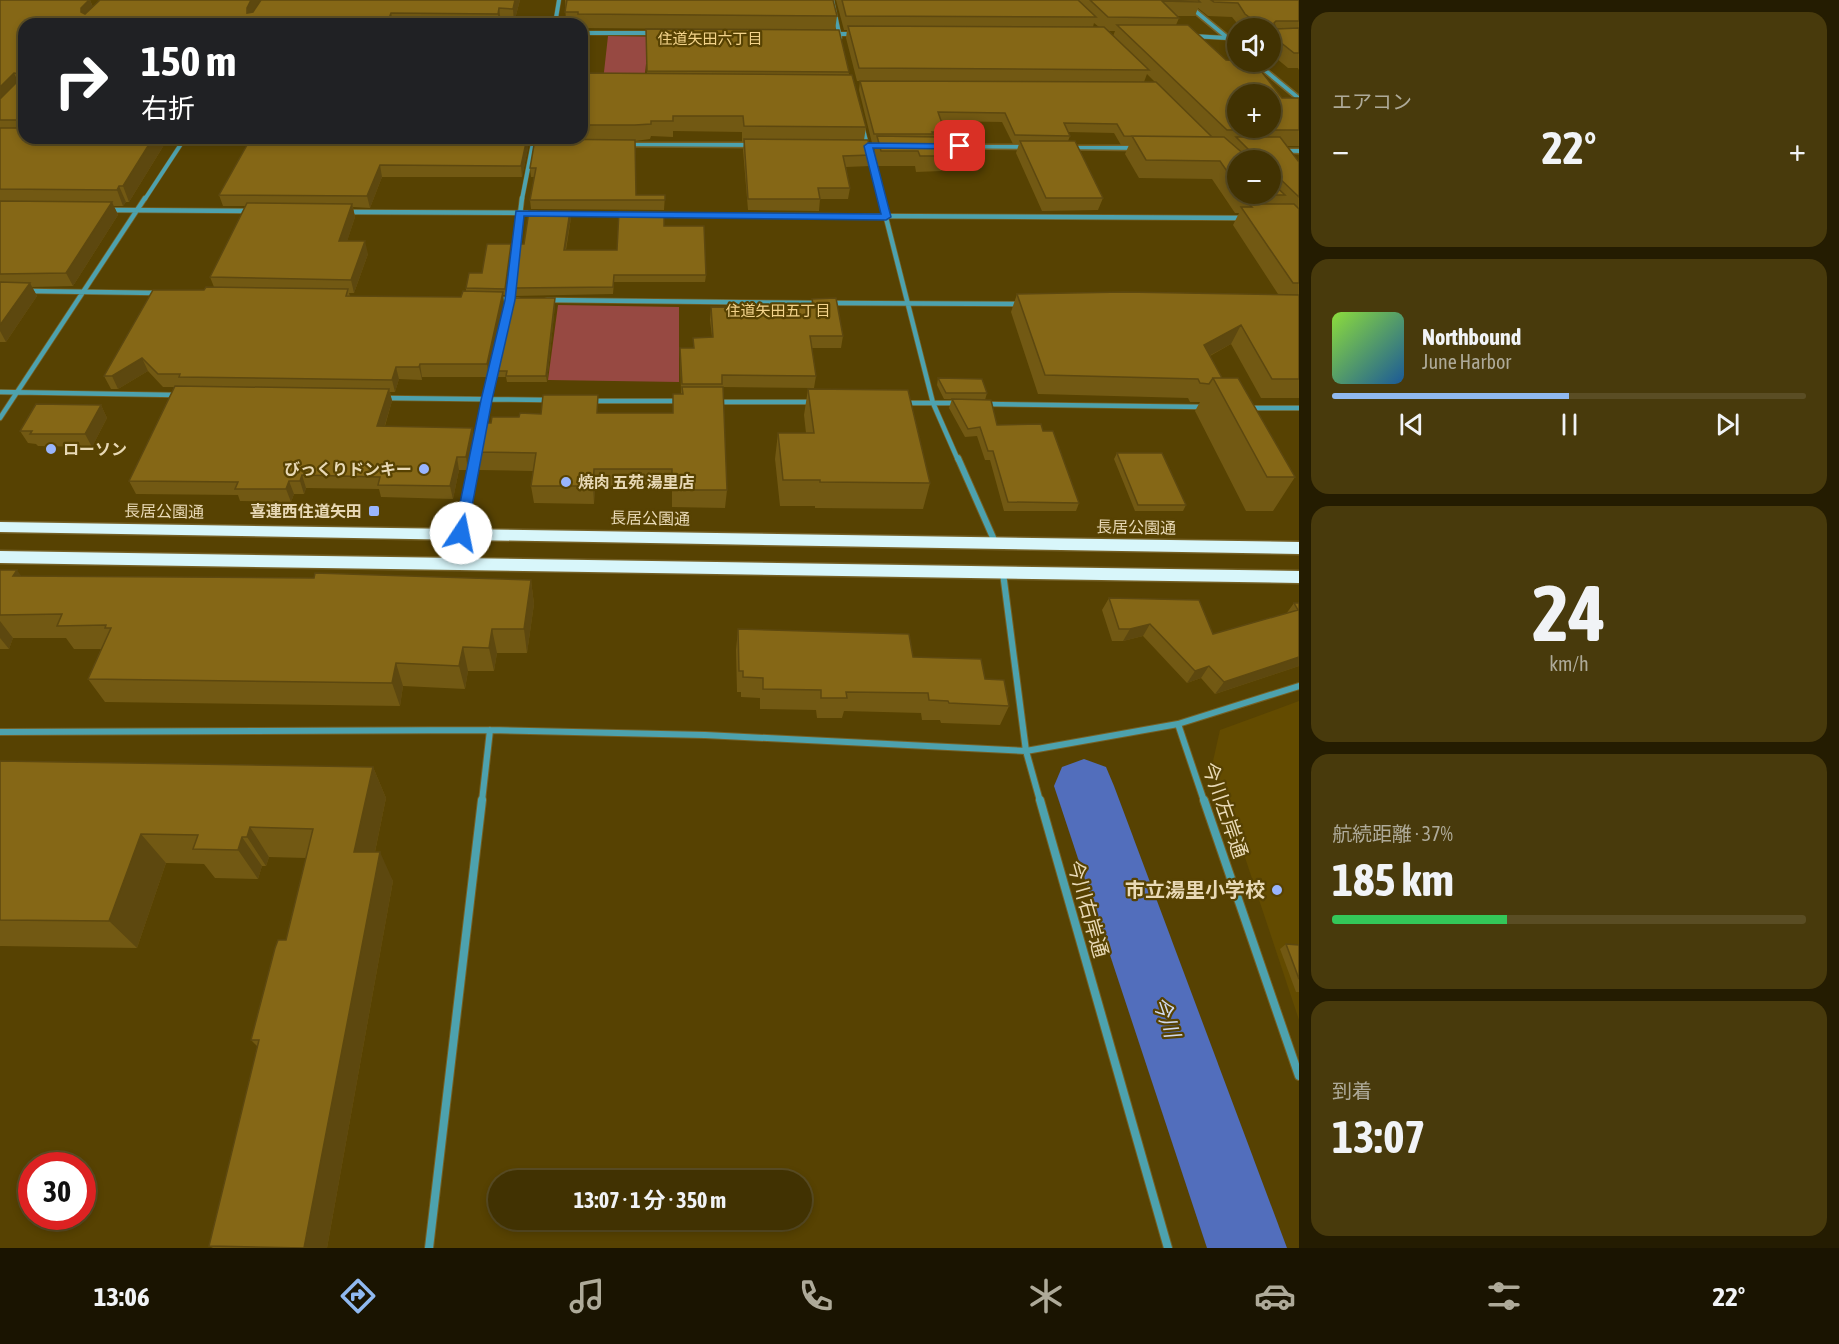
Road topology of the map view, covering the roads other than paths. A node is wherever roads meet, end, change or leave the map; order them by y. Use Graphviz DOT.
graph roads {
  1 [pos="560,0"];
  2 [pos="832,0"];
  3 [pos="1182,0"];
  4 [pos="556,18"];
  5 [pos="588,33"];
  6 [pos="664,33"];
  7 [pos="827,34"];
  8 [pos="839,34"];
  9 [pos="863,34"];
  10 [pos="1190,36"];
  11 [pos="1227,38"];
  12 [pos="842,44"];
  13 [pos="1267,72"];
  14 [pos="1299,99"];
  15 [pos="862,125"];
  16 [pos="181,144"];
  17 [pos="532,144"];
  18 [pos="616,144"];
  19 [pos="760,145"];
  20 [pos="856,145"];
  21 [pos="868,146"];
  22 [pos="880,146"];
  23 [pos="916,146"];
  24 [pos="1035,147"];
  25 [pos="1059,147"];
  26 [pos="1143,148"];
  27 [pos="1281,150"];
  28 [pos="1299,151"];
  29 [pos="103,210"];
  30 [pos="137,210"];
  31 [pos="256,211"];
  32 [pos="340,212"];
  33 [pos="519,213"];
  34 [pos="543,213"];
  35 [pos="555,213"];
  36 [pos="638,214"];
  37 [pos="650,214"];
  38 [pos="886,217"];
  39 [pos="1252,218"];
  40 [pos="24,291"];
  41 [pos="83,292"];
  42 [pos="166,294"];
  43 [pos="486,299"];
  44 [pos="510,300"];
  45 [pos="522,300"];
  46 [pos="545,300"];
  47 [pos="909,304"];
  48 [pos="1027,304"];
  49 [pos="0,392"];
  50 [pos="17,392"];
  51 [pos="181,395"];
  52 [pos="381,398"];
  53 [pos="487,400"];
  54 [pos="557,400"];
  55 [pos="581,401"];
  56 [pos="686,401"];
  57 [pos="710,402"];
  58 [pos="815,402"];
  59 [pos="897,403"];
  60 [pos="933,403"];
  61 [pos="968,404"];
  62 [pos="980,404"];
  63 [pos="1216,407"];
  64 [pos="1240,407"];
  65 [pos="1299,408"];
  66 [pos="0,418"];
  67 [pos="480,434"];
  68 [pos="478,445"];
  69 [pos="0,527"];
  70 [pos="461,533"];
  71 [pos="995,542"];
  72 [pos="1299,548"];
  73 [pos="0,557"];
  74 [pos="1003,573"];
  75 [pos="1299,578"];
  76 [pos="1299,686"];
  77 [pos="1178,724"];
  78 [pos="490,730"];
  79 [pos="0,732"];
  80 [pos="1026,751"];
  81 [pos="1299,1076"];
  82 [pos="429,1248"];
  83 [pos="1168,1248"];
  1 -- 4 [label="street"];
  2 -- 8 [label="street"];
  3 -- 11 [label="street"];
  5 -- 6 [label="street"];
  7 -- 8 [label="street"];
  8 -- 9 [label="street"];
  8 -- 12 [label="street"];
  10 -- 11 [label="street"];
  13 -- 14 [label="street"];
  15 -- 21 [label="street"];
  16 -- 30 [label="street"];
  17 -- 33 [label="street"];
  18 -- 19 [label="street"];
  20 -- 21 [label="street"];
  21 -- 22 [label="street"];
  21 -- 38 [label="street"];
  23 -- 24 [label="street"];
  25 -- 26 [label="street"];
  27 -- 28 [label="street"];
  29 -- 30 [label="street"];
  30 -- 31 [label="street"];
  30 -- 41 [label="street"];
  32 -- 33 [label="street"];
  33 -- 34 [label="street"];
  33 -- 44 [label="street"];
  35 -- 36 [label="street"];
  37 -- 38 [label="street"];
  38 -- 39 [label="street"];
  38 -- 47 [label="street"];
  40 -- 41 [label="street"];
  41 -- 42 [label="street"];
  41 -- 50 [label="street"];
  43 -- 44 [label="street"];
  44 -- 45 [label="street"];
  44 -- 53 [label="street"];
  46 -- 47 [label="street"];
  47 -- 48 [label="street"];
  47 -- 60 [label="street"];
  49 -- 50 [label="street"];
  50 -- 51 [label="street"];
  50 -- 66 [label="street"];
  52 -- 53 [label="street"];
  53 -- 54 [label="street"];
  53 -- 67 [label="street"];
  55 -- 56 [label="street"];
  57 -- 58 [label="street"];
  59 -- 60 [label="street"];
  60 -- 61 [label="street"];
  60 -- 71 [label="street"];
  62 -- 63 [label="street"];
  64 -- 65 [label="street"];
  68 -- 70 [label="street"];
  69 -- 70 [label="highway, 長居公園通"];
  70 -- 71 [label="highway, 長居公園通"];
  71 -- 72 [label="highway, 長居公園通"];
  73 -- 74 [label="highway"];
  74 -- 75 [label="highway"];
  74 -- 80 [label="street, 今川右岸通"];
  76 -- 77 [label="street"];
  77 -- 80 [label="street"];
  77 -- 81 [label="street, 今川左岸通"];
  78 -- 79 [label="street"];
  78 -- 80 [label="street"];
  78 -- 82 [label="street"];
  80 -- 83 [label="street, 今川右岸通"];
}
